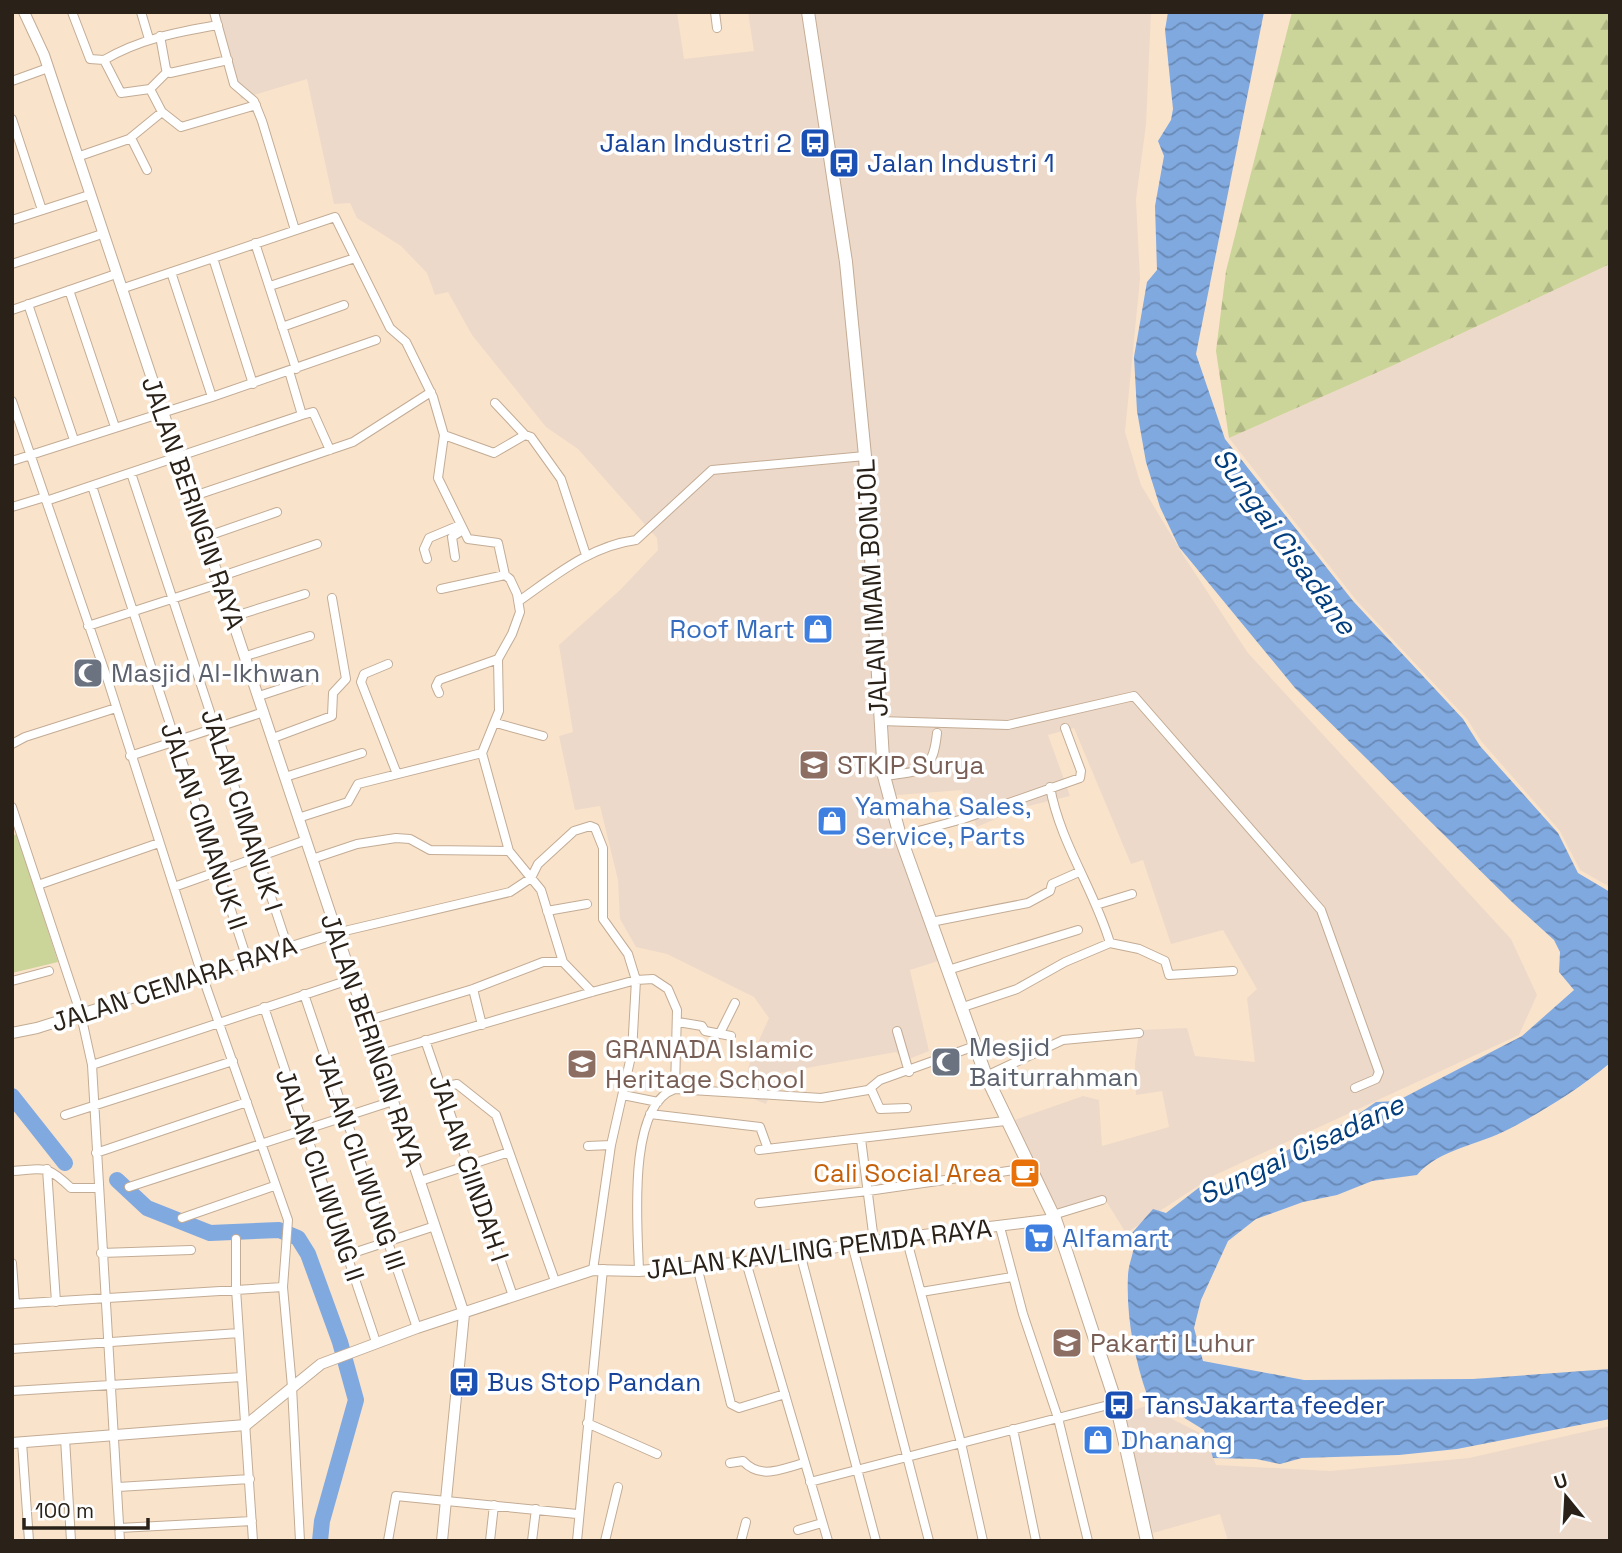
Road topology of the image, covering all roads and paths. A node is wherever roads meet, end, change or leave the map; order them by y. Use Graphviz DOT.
graph roads {
  1 [pos="24,12"];
  2 [pos="72,12"];
  3 [pos="141,12"];
  4 [pos="214,12"];
  5 [pos="715,12"];
  6 [pos="808,12"];
  7 [pos="218,25"];
  8 [pos="717,27"];
  9 [pos="160,36"];
  10 [pos="149,39"];
  11 [pos="104,60"];
  12 [pos="228,60"];
  13 [pos="48,68"];
  14 [pos="167,72"];
  15 [pos="12,81"];
  16 [pos="150,89"];
  17 [pos="256,105"];
  18 [pos="162,111"];
  19 [pos="12,119"];
  20 [pos="131,138"];
  21 [pos="76,157"];
  22 [pos="147,170"];
  23 [pos="89,195"];
  24 [pos="42,210"];
  25 [pos="12,220"];
  26 [pos="295,229"];
  27 [pos="102,234"];
  28 [pos="255,243"];
  29 [pos="213,258"];
  30 [pos="355,258"];
  31 [pos="12,264"];
  32 [pos="171,272"];
  33 [pos="116,274"];
  34 [pos="270,286"];
  35 [pos="121,289"];
  36 [pos="69,290"];
  37 [pos="28,304"];
  38 [pos="344,305"];
  39 [pos="12,310"];
  40 [pos="282,327"];
  41 [pos="376,340"];
  42 [pos="292,370"];
  43 [pos="253,384"];
  44 [pos="431,392"];
  45 [pos="212,397"];
  46 [pos="12,401"];
  47 [pos="495,403"];
  48 [pos="162,413"];
  49 [pos="302,415"];
  50 [pos="15,416"];
  51 [pos="115,427"];
  52 [pos="444,435"];
  53 [pos="525,435"];
  54 [pos="74,440"];
  55 [pos="330,450"];
  56 [pos="31,454"];
  57 [pos="865,456"];
  58 [pos="177,457"];
  59 [pos="12,461"];
  60 [pos="131,473"];
  61 [pos="92,486"];
  62 [pos="191,497"];
  63 [pos="45,499"];
  64 [pos="12,507"];
  65 [pos="277,512"];
  66 [pos="462,528"];
  67 [pos="205,537"];
  68 [pos="317,544"];
  69 [pos="586,555"];
  70 [pos="455,557"];
  71 [pos="427,559"];
  72 [pos="505,575"];
  73 [pos="220,580"];
  74 [pos="441,589"];
  75 [pos="305,594"];
  76 [pos="172,598"];
  77 [pos="331,598"];
  78 [pos="519,601"];
  79 [pos="131,612"];
  80 [pos="232,617"];
  81 [pos="88,626"];
  82 [pos="310,636"];
  83 [pos="246,656"];
  84 [pos="498,659"];
  85 [pos="387,663"];
  86 [pos="314,678"];
  87 [pos="439,693"];
  88 [pos="259,696"];
  89 [pos="116,708"];
  90 [pos="264,712"];
  91 [pos="880,721"];
  92 [pos="496,723"];
  93 [pos="215,728"];
  94 [pos="1065,728"];
  95 [pos="937,733"];
  96 [pos="543,736"];
  97 [pos="273,738"];
  98 [pos="175,741"];
  99 [pos="12,744"];
  100 [pos="362,753"];
  101 [pos="482,754"];
  102 [pos="130,756"];
  103 [pos="397,774"];
  104 [pos="884,776"];
  105 [pos="285,777"];
  106 [pos="1050,787"];
  107 [pos="12,807"];
  108 [pos="299,818"];
  109 [pos="900,836"];
  110 [pos="306,840"];
  111 [pos="159,843"];
  112 [pos="509,851"];
  113 [pos="258,857"];
  114 [pos="312,859"];
  115 [pos="218,870"];
  116 [pos="1079,872"];
  117 [pos="531,878"];
  118 [pos="38,885"];
  119 [pos="174,887"];
  120 [pos="1132,894"];
  121 [pos="587,904"];
  122 [pos="1096,905"];
  123 [pos="547,911"];
  124 [pos="931,922"];
  125 [pos="1078,930"];
  126 [pos="336,933"];
  127 [pos="1110,943"];
  128 [pos="288,948"];
  129 [pos="248,962"];
  130 [pos="563,962"];
  131 [pos="948,970"];
  132 [pos="49,971"];
  133 [pos="1233,971"];
  134 [pos="202,975"];
  135 [pos="352,979"];
  136 [pos="636,980"];
  137 [pos="12,981"];
  138 [pos="472,989"];
  139 [pos="592,992"];
  140 [pos="304,994"];
  141 [pos="735,1003"];
  142 [pos="264,1007"];
  143 [pos="960,1008"];
  144 [pos="81,1015"];
  145 [pos="220,1021"];
  146 [pos="366,1021"];
  147 [pos="678,1022"];
  148 [pos="482,1025"];
  149 [pos="897,1031"];
  150 [pos="720,1033"];
  151 [pos="1139,1033"];
  152 [pos="12,1034"];
  153 [pos="731,1036"];
  154 [pos="425,1041"];
  155 [pos="975,1046"];
  156 [pos="377,1055"];
  157 [pos="233,1061"];
  158 [pos="92,1065"];
  159 [pos="909,1072"];
  160 [pos="986,1076"];
  161 [pos="443,1087"];
  162 [pos="1354,1088"];
  163 [pos="675,1089"];
  164 [pos="871,1089"];
  165 [pos="623,1095"];
  166 [pos="393,1101"];
  167 [pos="247,1102"];
  168 [pos="658,1102"];
  169 [pos="96,1107"];
  170 [pos="907,1108"];
  171 [pos="650,1114"];
  172 [pos="65,1115"];
  173 [pos="344,1116"];
  174 [pos="1005,1121"];
  175 [pos="304,1129"];
  176 [pos="860,1139"];
  177 [pos="261,1144"];
  178 [pos="611,1145"];
  179 [pos="588,1146"];
  180 [pos="509,1152"];
  181 [pos="96,1153"];
  182 [pos="469,1166"];
  183 [pos="1028,1168"];
  184 [pos="47,1169"];
  185 [pos="12,1171"];
  186 [pos="420,1181"];
  187 [pos="274,1186"];
  188 [pos="129,1187"];
  189 [pos="97,1188"];
  190 [pos="868,1192"];
  191 [pos="1102,1200"];
  192 [pos="759,1203"];
  193 [pos="1054,1217"];
  194 [pos="182,1218"];
  195 [pos="435,1226"];
  196 [pos="1000,1227"];
  197 [pos="906,1237"];
  198 [pos="236,1239"];
  199 [pos="387,1241"];
  200 [pos="874,1241"];
  201 [pos="852,1244"];
  202 [pos="191,1250"];
  203 [pos="101,1253"];
  204 [pos="800,1254"];
  205 [pos="347,1255"];
  206 [pos="746,1262"];
  207 [pos="12,1263"];
  208 [pos="697,1266"];
  209 [pos="598,1270"];
  210 [pos="639,1271"];
  211 [pos="1012,1277"];
  212 [pos="555,1281"];
  213 [pos="283,1287"];
  214 [pos="236,1289"];
  215 [pos="921,1292"];
  216 [pos="513,1296"];
  217 [pos="105,1298"];
  218 [pos="56,1302"];
  219 [pos="14,1304"];
  220 [pos="464,1314"];
  221 [pos="417,1328"];
  222 [pos="239,1333"];
  223 [pos="109,1342"];
  224 [pos="376,1342"];
  225 [pos="12,1349"];
  226 [pos="242,1377"];
  227 [pos="112,1385"];
  228 [pos="292,1387"];
  229 [pos="12,1391"];
  230 [pos="785,1394"];
  231 [pos="1116,1403"];
  232 [pos="1059,1418"];
  233 [pos="587,1423"];
  234 [pos="246,1425"];
  235 [pos="1013,1429"];
  236 [pos="114,1435"];
  237 [pos="65,1438"];
  238 [pos="17,1442"];
  239 [pos="961,1443"];
  240 [pos="657,1454"];
  241 [pos="910,1456"];
  242 [pos="730,1463"];
  243 [pos="804,1463"];
  244 [pos="859,1469"];
  245 [pos="250,1479"];
  246 [pos="810,1482"];
  247 [pos="118,1487"];
  248 [pos="618,1487"];
  249 [pos="447,1501"];
  250 [pos="494,1505"];
  251 [pos="536,1509"];
  252 [pos="577,1514"];
  253 [pos="252,1521"];
  254 [pos="746,1522"];
  255 [pos="822,1523"];
  256 [pos="119,1528"];
  257 [pos="798,1530"];
  258 [pos="29,1541"];
  259 [pos="71,1541"];
  260 [pos="120,1541"];
  261 [pos="253,1541"];
  262 [pos="300,1541"];
  263 [pos="388,1541"];
  264 [pos="442,1541"];
  265 [pos="490,1541"];
  266 [pos="532,1541"];
  267 [pos="576,1541"];
  268 [pos="605,1541"];
  269 [pos="741,1541"];
  270 [pos="828,1541"];
  271 [pos="876,1541"];
  272 [pos="929,1541"];
  273 [pos="982,1541"];
  274 [pos="1036,1541"];
  275 [pos="1088,1541"];
  276 [pos="1147,1541"];
  1 -- 13 [label="street, JALAN BERINGIN RAYA"];
  2 -- 11 [label="street"];
  3 -- 10 [label="street"];
  4 -- 7 [label="street"];
  5 -- 8 [label="street"];
  6 -- 57 [label="main road, JALAN IMAM BONJOL"];
  7 -- 9 [label="street"];
  7 -- 12 [label="street"];
  9 -- 10 [label="street"];
  9 -- 14 [label="street"];
  10 -- 11 [label="street"];
  11 -- 16 [label="street"];
  12 -- 14 [label="street"];
  12 -- 17 [label="street"];
  13 -- 15 [label="street"];
  13 -- 21 [label="street, JALAN BERINGIN RAYA"];
  14 -- 16 [label="street"];
  16 -- 18 [label="street"];
  17 -- 18 [label="street"];
  17 -- 26 [label="street"];
  18 -- 20 [label="street"];
  19 -- 24 [label="street"];
  20 -- 21 [label="street"];
  20 -- 22 [label="street"];
  21 -- 23 [label="street, JALAN BERINGIN RAYA"];
  23 -- 24 [label="street"];
  23 -- 27 [label="street, JALAN BERINGIN RAYA"];
  24 -- 25 [label="street"];
  26 -- 28 [label="street"];
  26 -- 30 [label="street"];
  27 -- 31 [label="street"];
  27 -- 33 [label="street, JALAN BERINGIN RAYA"];
  28 -- 29 [label="street"];
  28 -- 34 [label="street"];
  29 -- 32 [label="street"];
  29 -- 43 [label="street"];
  30 -- 34 [label="street"];
  30 -- 44 [label="street"];
  32 -- 35 [label="street"];
  32 -- 45 [label="street"];
  33 -- 35 [label="street, JALAN BERINGIN RAYA"];
  33 -- 36 [label="street"];
  34 -- 40 [label="street"];
  35 -- 48 [label="street, JALAN BERINGIN RAYA"];
  36 -- 37 [label="street"];
  36 -- 51 [label="street"];
  37 -- 39 [label="street"];
  37 -- 54 [label="street"];
  38 -- 40 [label="street"];
  40 -- 42 [label="street"];
  41 -- 42 [label="street"];
  42 -- 43 [label="street"];
  42 -- 49 [label="street"];
  43 -- 45 [label="street"];
  44 -- 52 [label="street"];
  44 -- 55 [label="street"];
  45 -- 48 [label="street"];
  46 -- 50 [label="street"];
  47 -- 53 [label="street"];
  48 -- 51 [label="street"];
  48 -- 58 [label="street, JALAN BERINGIN RAYA"];
  49 -- 55 [label="street"];
  49 -- 58 [label="street"];
  50 -- 56 [label="street"];
  51 -- 54 [label="street"];
  52 -- 53 [label="street"];
  52 -- 66 [label="street"];
  53 -- 69 [label="street"];
  54 -- 56 [label="street"];
  55 -- 62 [label="street"];
  56 -- 59 [label="street"];
  56 -- 63 [label="street"];
  57 -- 69 [label="street"];
  57 -- 91 [label="main road, JALAN IMAM BONJOL"];
  58 -- 60 [label="street"];
  58 -- 62 [label="street, JALAN BERINGIN RAYA"];
  60 -- 61 [label="street"];
  60 -- 76 [label="street, JALAN CIMANUK I"];
  61 -- 63 [label="street"];
  61 -- 79 [label="street, JALAN CIMANUK II"];
  62 -- 67 [label="street, JALAN BERINGIN RAYA"];
  63 -- 64 [label="street"];
  63 -- 81 [label="street"];
  65 -- 67 [label="street"];
  66 -- 70 [label="street"];
  66 -- 71 [label="street"];
  66 -- 72 [label="street"];
  67 -- 73 [label="street, JALAN BERINGIN RAYA"];
  68 -- 73 [label="street"];
  69 -- 78 [label="street"];
  72 -- 74 [label="street"];
  72 -- 78 [label="street"];
  73 -- 76 [label="street"];
  73 -- 80 [label="street, JALAN BERINGIN RAYA"];
  75 -- 80 [label="street"];
  76 -- 79 [label="street"];
  76 -- 93 [label="street, JALAN CIMANUK I"];
  77 -- 97 [label="street"];
  78 -- 84 [label="street"];
  79 -- 81 [label="street"];
  79 -- 98 [label="street, JALAN CIMANUK II"];
  80 -- 83 [label="street, JALAN BERINGIN RAYA"];
  81 -- 89 [label="street"];
  82 -- 83 [label="street"];
  83 -- 88 [label="street, JALAN BERINGIN RAYA"];
  84 -- 87 [label="street"];
  84 -- 92 [label="street"];
  85 -- 103 [label="street"];
  86 -- 88 [label="street"];
  88 -- 90 [label="street, JALAN BERINGIN RAYA"];
  89 -- 99 [label="street"];
  89 -- 102 [label="street"];
  90 -- 93 [label="street"];
  90 -- 97 [label="street, JALAN BERINGIN RAYA"];
  91 -- 104 [label="main road, JALAN IMAM BONJOL"];
  91 -- 162 [label="street"];
  92 -- 96 [label="street"];
  92 -- 101 [label="street"];
  93 -- 98 [label="street"];
  93 -- 113 [label="street, JALAN CIMANUK I"];
  94 -- 106 [label="street"];
  95 -- 104 [label="street"];
  97 -- 105 [label="street, JALAN BERINGIN RAYA"];
  98 -- 102 [label="street"];
  98 -- 115 [label="street, JALAN CIMANUK II"];
  100 -- 105 [label="street"];
  101 -- 103 [label="street"];
  101 -- 112 [label="street"];
  102 -- 111 [label="street"];
  103 -- 108 [label="street"];
  104 -- 109 [label="main road, JALAN IMAM BONJOL"];
  105 -- 108 [label="street, JALAN BERINGIN RAYA"];
  106 -- 109 [label="street"];
  106 -- 116 [label="street"];
  107 -- 118 [label="street"];
  108 -- 110 [label="street, JALAN BERINGIN RAYA"];
  109 -- 124 [label="main road, JALAN IMAM BONJOL"];
  110 -- 113 [label="street"];
  110 -- 114 [label="street, JALAN BERINGIN RAYA"];
  111 -- 118 [label="street"];
  111 -- 119 [label="street"];
  112 -- 114 [label="street"];
  112 -- 117 [label="street"];
  113 -- 115 [label="street"];
  113 -- 128 [label="street, JALAN CIMANUK I"];
  114 -- 126 [label="street, JALAN BERINGIN RAYA"];
  115 -- 119 [label="street"];
  115 -- 129 [label="street, JALAN CIMANUK II"];
  116 -- 122 [label="street"];
  116 -- 124 [label="street"];
  117 -- 123 [label="street"];
  117 -- 126 [label="street"];
  117 -- 136 [label="street"];
  118 -- 144 [label="street"];
  119 -- 134 [label="street"];
  120 -- 122 [label="street"];
  121 -- 123 [label="street"];
  122 -- 127 [label="street"];
  123 -- 130 [label="street"];
  124 -- 131 [label="main road, JALAN IMAM BONJOL"];
  125 -- 131 [label="street"];
  126 -- 128 [label="street, JALAN CEMARA RAYA"];
  126 -- 135 [label="street, JALAN BERINGIN RAYA"];
  127 -- 133 [label="street"];
  127 -- 143 [label="street"];
  128 -- 129 [label="street, JALAN CEMARA RAYA"];
  129 -- 134 [label="street, JALAN CEMARA RAYA"];
  130 -- 138 [label="street"];
  130 -- 139 [label="street"];
  131 -- 143 [label="main road, JALAN IMAM BONJOL"];
  132 -- 137 [label="street"];
  134 -- 144 [label="street, JALAN CEMARA RAYA"];
  134 -- 145 [label="street"];
  135 -- 140 [label="street"];
  135 -- 146 [label="street, JALAN BERINGIN RAYA"];
  136 -- 139 [label="street"];
  136 -- 147 [label="street"];
  136 -- 165 [label="street"];
  138 -- 146 [label="street"];
  138 -- 148 [label="street"];
  139 -- 148 [label="street"];
  140 -- 142 [label="street"];
  140 -- 173 [label="street, JALAN CILIWUNG III"];
  141 -- 150 [label="street"];
  142 -- 145 [label="street"];
  142 -- 175 [label="street, JALAN CILIWUNG II"];
  143 -- 155 [label="main road, JALAN IMAM BONJOL"];
  144 -- 152 [label="street, JALAN CEMARA RAYA"];
  144 -- 158 [label="street"];
  145 -- 157 [label="street"];
  145 -- 158 [label="street"];
  146 -- 156 [label="street, JALAN BERINGIN RAYA"];
  147 -- 150 [label="street"];
  147 -- 163 [label="street"];
  148 -- 154 [label="street"];
  149 -- 159 [label="street"];
  150 -- 153 [label="street"];
  151 -- 160 [label="street"];
  154 -- 156 [label="street"];
  154 -- 161 [label="street, JALAN CIINDAH I"];
  155 -- 159 [label="street"];
  155 -- 160 [label="main road, JALAN IMAM BONJOL"];
  156 -- 166 [label="street, JALAN BERINGIN RAYA"];
  157 -- 167 [label="street"];
  157 -- 169 [label="street"];
  158 -- 169 [label="street"];
  159 -- 164 [label="street"];
  160 -- 174 [label="main road, JALAN IMAM BONJOL"];
  161 -- 180 [label="street"];
  161 -- 182 [label="street, JALAN CIINDAH I"];
  163 -- 164 [label="street"];
  163 -- 168 [label="street"];
  164 -- 170 [label="street"];
  165 -- 168 [label="street"];
  165 -- 178 [label="street"];
  166 -- 173 [label="street"];
  166 -- 186 [label="street, JALAN BERINGIN RAYA"];
  167 -- 177 [label="street"];
  167 -- 181 [label="street"];
  168 -- 171 [label="street"];
  169 -- 172 [label="street"];
  169 -- 181 [label="street"];
  171 -- 176 [label="street"];
  171 -- 210 [label="street"];
  173 -- 175 [label="street"];
  173 -- 199 [label="street, JALAN CILIWUNG III"];
  174 -- 176 [label="street"];
  174 -- 183 [label="main road, JALAN IMAM BONJOL"];
  175 -- 177 [label="street"];
  175 -- 205 [label="street, JALAN CILIWUNG II"];
  176 -- 190 [label="street"];
  177 -- 187 [label="street"];
  177 -- 188 [label="street"];
  178 -- 179 [label="street"];
  178 -- 209 [label="street"];
  180 -- 182 [label="street"];
  180 -- 212 [label="street"];
  181 -- 189 [label="street"];
  182 -- 186 [label="street"];
  182 -- 216 [label="street, JALAN CIINDAH I"];
  183 -- 190 [label="street"];
  183 -- 193 [label="main road, JALAN IMAM BONJOL"];
  184 -- 185 [label="street"];
  184 -- 189 [label="street"];
  184 -- 218 [label="street"];
  186 -- 195 [label="street, JALAN BERINGIN RAYA"];
  187 -- 194 [label="street"];
  187 -- 213 [label="street"];
  189 -- 203 [label="street"];
  190 -- 192 [label="street"];
  190 -- 200 [label="street"];
  191 -- 193 [label="street"];
  193 -- 196 [label="street, JALAN KAVLING PEMDA RAYA"];
  193 -- 231 [label="main road, JALAN IMAM BONJOL"];
  195 -- 199 [label="street"];
  195 -- 220 [label="street, JALAN BERINGIN RAYA"];
  196 -- 197 [label="street, JALAN KAVLING PEMDA RAYA"];
  196 -- 211 [label="street"];
  197 -- 200 [label="street, JALAN KAVLING PEMDA RAYA"];
  197 -- 215 [label="street"];
  198 -- 214 [label="street"];
  199 -- 205 [label="street"];
  199 -- 221 [label="street, JALAN CILIWUNG III"];
  200 -- 201 [label="street, JALAN KAVLING PEMDA RAYA"];
  201 -- 204 [label="street, JALAN KAVLING PEMDA RAYA"];
  201 -- 241 [label="street"];
  202 -- 203 [label="street"];
  203 -- 217 [label="street"];
  204 -- 206 [label="street, JALAN KAVLING PEMDA RAYA"];
  204 -- 244 [label="street"];
  205 -- 224 [label="street, JALAN CILIWUNG II"];
  206 -- 208 [label="street, JALAN KAVLING PEMDA RAYA"];
  206 -- 230 [label="street"];
  207 -- 219 [label="street"];
  208 -- 210 [label="street, JALAN KAVLING PEMDA RAYA"];
  208 -- 230 [label="street"];
  209 -- 210 [label="street, JALAN KAVLING PEMDA RAYA"];
  209 -- 212 [label="street, JALAN KAVLING PEMDA RAYA"];
  209 -- 233 [label="street"];
  211 -- 215 [label="street"];
  211 -- 232 [label="street"];
  212 -- 216 [label="street, JALAN KAVLING PEMDA RAYA"];
  213 -- 214 [label="street"];
  213 -- 228 [label="street"];
  214 -- 217 [label="street"];
  214 -- 222 [label="street"];
  215 -- 239 [label="street"];
  216 -- 220 [label="street, JALAN KAVLING PEMDA RAYA"];
  217 -- 218 [label="street"];
  217 -- 223 [label="street"];
  218 -- 219 [label="street"];
  220 -- 221 [label="street, JALAN KAVLING PEMDA RAYA"];
  220 -- 249 [label="street"];
  221 -- 224 [label="street, JALAN KAVLING PEMDA RAYA"];
  222 -- 223 [label="street"];
  222 -- 226 [label="street"];
  223 -- 225 [label="street"];
  223 -- 227 [label="street"];
  224 -- 228 [label="street, JALAN KAVLING PEMDA RAYA"];
  226 -- 227 [label="street"];
  226 -- 234 [label="street"];
  227 -- 229 [label="street"];
  227 -- 236 [label="street"];
  228 -- 234 [label="street, JALAN KAVLING PEMDA RAYA"];
  228 -- 262 [label="street"];
  230 -- 243 [label="street"];
  231 -- 232 [label="street"];
  231 -- 276 [label="main road, JALAN IMAM BONJOL"];
  232 -- 235 [label="street"];
  232 -- 275 [label="street"];
  233 -- 240 [label="street"];
  233 -- 252 [label="street"];
  234 -- 236 [label="street"];
  234 -- 245 [label="street"];
  235 -- 239 [label="street"];
  235 -- 274 [label="street"];
  236 -- 237 [label="street"];
  236 -- 247 [label="street"];
  237 -- 238 [label="street"];
  237 -- 259 [label="street"];
  238 -- 258 [label="street"];
  239 -- 241 [label="street"];
  239 -- 273 [label="street"];
  241 -- 244 [label="street"];
  241 -- 272 [label="street"];
  242 -- 243 [label="street"];
  243 -- 246 [label="street"];
  244 -- 246 [label="street"];
  244 -- 271 [label="street"];
  245 -- 247 [label="street"];
  245 -- 253 [label="street"];
  246 -- 255 [label="street"];
  247 -- 256 [label="street"];
  248 -- 268 [label="street"];
  249 -- 250 [label="street"];
  249 -- 263 [label="street"];
  249 -- 264 [label="street"];
  250 -- 251 [label="street"];
  250 -- 265 [label="street"];
  251 -- 252 [label="street"];
  251 -- 266 [label="street"];
  252 -- 267 [label="street"];
  253 -- 256 [label="street"];
  253 -- 261 [label="street"];
  254 -- 269 [label="street"];
  255 -- 257 [label="street"];
  255 -- 270 [label="street"];
  256 -- 260 [label="street"];
}
